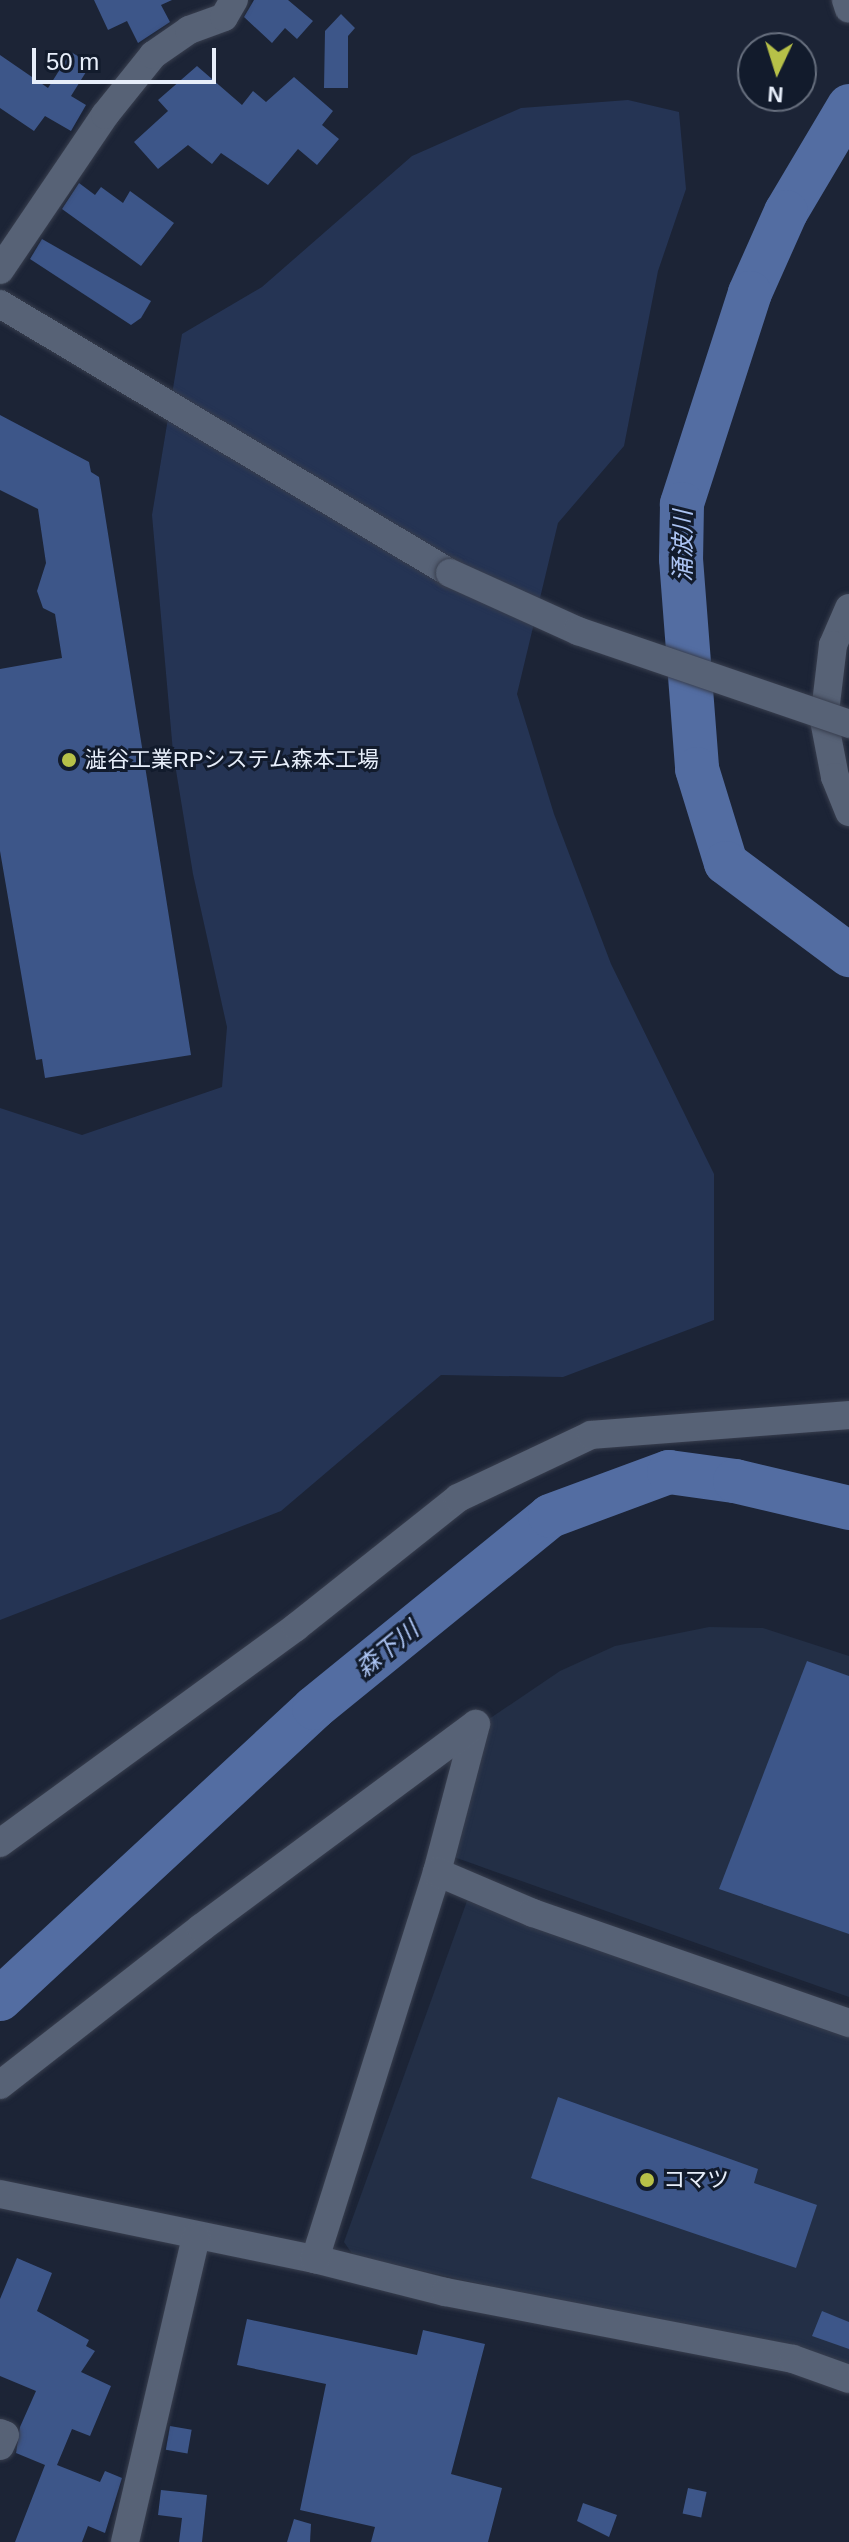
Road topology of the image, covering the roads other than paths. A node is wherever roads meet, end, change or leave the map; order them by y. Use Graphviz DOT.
graph roads {
  1 [pos="234,0"];
  2 [pos="846,0"];
  3 [pos="849,9"];
  4 [pos="0,270"];
  5 [pos="0,304"];
  6 [pos="849,608"];
  7 [pos="849,724"];
  8 [pos="849,812"];
  9 [pos="849,1415"];
  10 [pos="0,1843"];
  11 [pos="437,1872"];
  12 [pos="849,2023"];
  13 [pos="0,2085"];
  14 [pos="0,2194"];
  15 [pos="196,2237"];
  16 [pos="315,2259"];
  17 [pos="849,2379"];
  18 [pos="0,2433"];
  19 [pos="0,2446"];
  20 [pos="125,2542"];
  1 -- 4 [label="street"];
  2 -- 3 [label="street"];
  5 -- 7 [label="street, bridge"];
  6 -- 8 [label="street"];
  9 -- 10 [label="street"];
  11 -- 12 [label="street"];
  11 -- 13 [label="street"];
  11 -- 16 [label="street"];
  14 -- 15 [label="street"];
  15 -- 16 [label="street"];
  15 -- 20 [label="street"];
  16 -- 17 [label="street"];
  18 -- 19 [label="street"];
}
